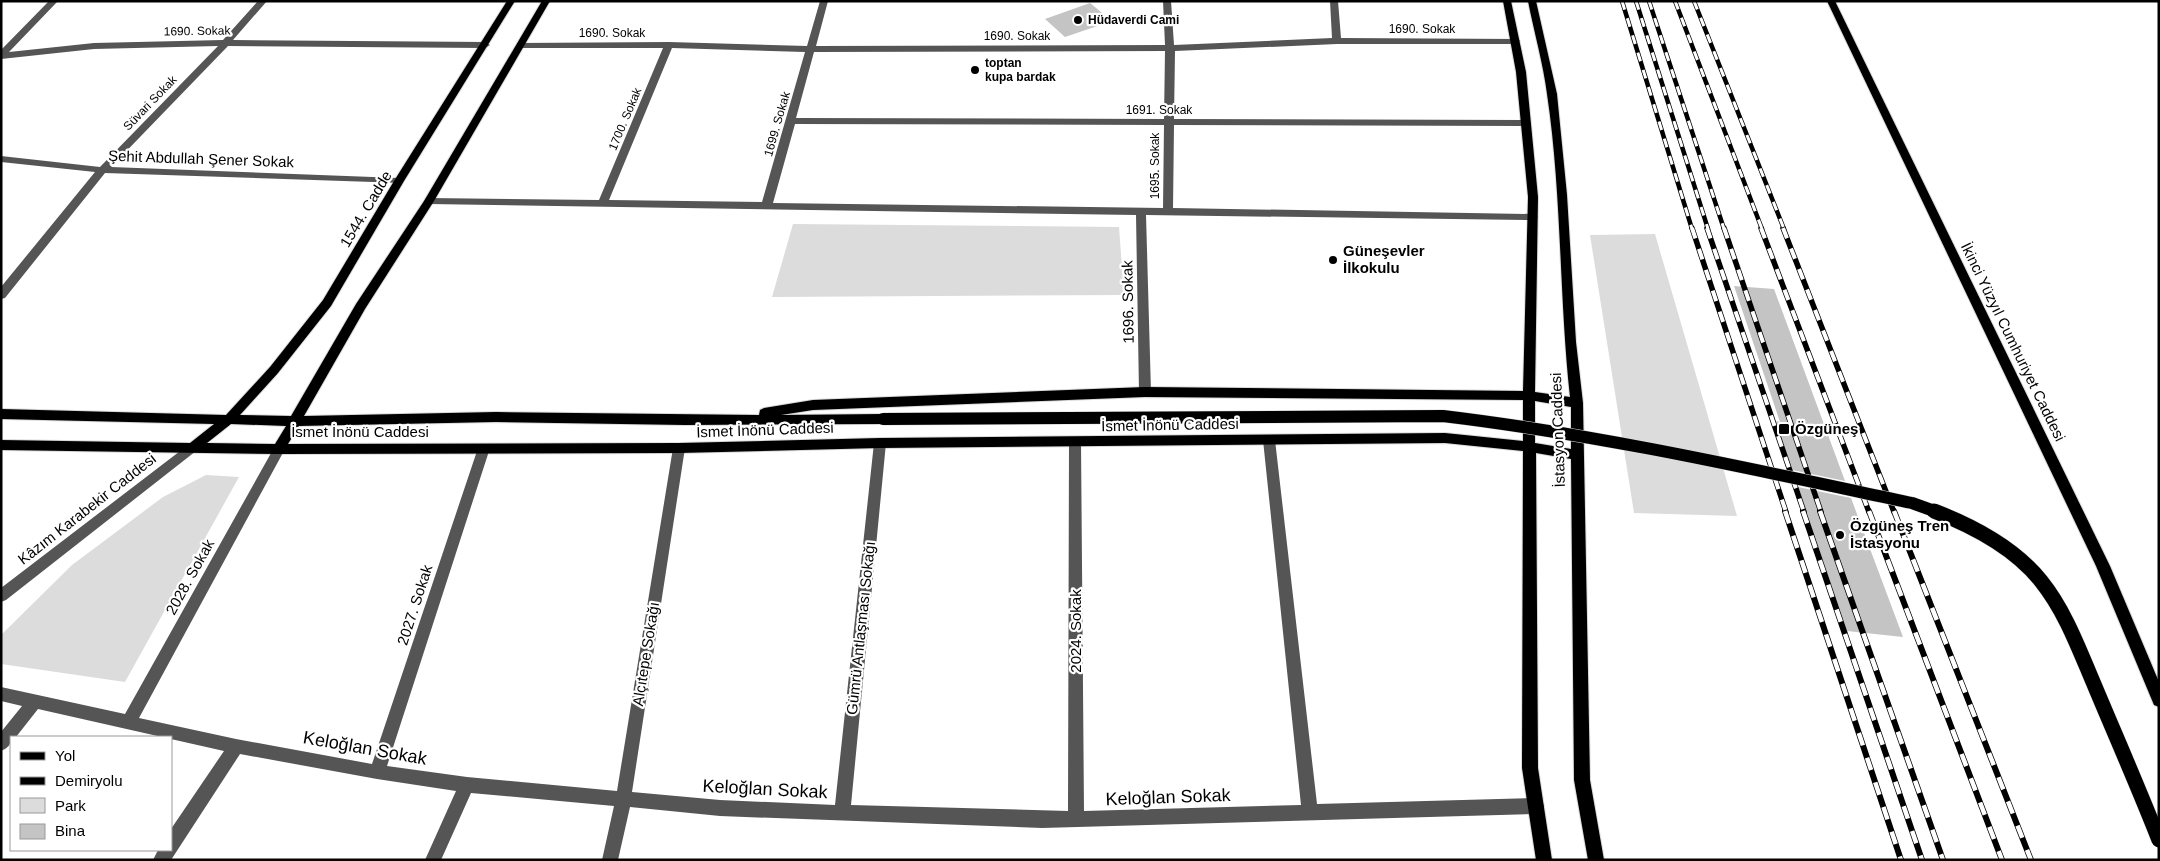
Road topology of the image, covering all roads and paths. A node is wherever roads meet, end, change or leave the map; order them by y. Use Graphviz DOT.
graph roads {
  1 [pos="54,1"];
  2 [pos="263,1"];
  3 [pos="511,1"];
  4 [pos="546,1"];
  5 [pos="824,1"];
  6 [pos="1167,1"];
  7 [pos="1334,1"];
  8 [pos="1507,1"];
  9 [pos="1532,1"];
  10 [pos="1831,1"];
  11 [pos="1337,41"];
  12 [pos="1515,41"];
  13 [pos="226,43"];
  14 [pos="485,45"];
  15 [pos="669,45"];
  16 [pos="520,46"];
  17 [pos="1170,48"];
  18 [pos="812,49"];
  19 [pos="1,55"];
  20 [pos="791,121"];
  21 [pos="1168,122"];
  22 [pos="1526,122"];
  23 [pos="1,159"];
  24 [pos="102,170"];
  25 [pos="399,181"];
  26 [pos="429,201"];
  27 [pos="603,203"];
  28 [pos="767,206"];
  29 [pos="1141,211"];
  30 [pos="1168,211"];
  31 [pos="1533,217"];
  32 [pos="1,295"];
  33 [pos="1145,392"];
  34 [pos="1529,396"];
  35 [pos="1577,403"];
  36 [pos="1,414"];
  37 [pos="229,419"];
  38 [pos="724,420"];
  39 [pos="294,421"];
  40 [pos="1269,440"];
  41 [pos="1075,442"];
  42 [pos="880,443"];
  43 [pos="1,445"];
  44 [pos="1529,447"];
  45 [pos="192,448"];
  46 [pos="484,448"];
  47 [pos="679,448"];
  48 [pos="279,449"];
  49 [pos="1578,455"];
  50 [pos="1,596"];
  51 [pos="1,694"];
  52 [pos="2159,700"];
  53 [pos="35,701"];
  54 [pos="129,722"];
  55 [pos="1,744"];
  56 [pos="236,746"];
  57 [pos="376,772"];
  58 [pos="467,785"];
  59 [pos="623,801"];
  60 [pos="1536,806"];
  61 [pos="842,813"];
  62 [pos="1310,813"];
  63 [pos="1076,819"];
  64 [pos="2159,840"];
  65 [pos="172,842"];
  66 [pos="433,860"];
  67 [pos="610,860"];
  68 [pos="1544,860"];
  69 [pos="1596,860"];
  1 -- 19 [label="street"];
  2 -- 13 [label="street, Süvari Sokak"];
  3 -- 14 [label="main road, 1544. Cadde"];
  4 -- 16 [label="main road"];
  5 -- 18 [label="street, 1699. Sokak"];
  6 -- 17 [label="street, 1695. Sokak"];
  7 -- 11 [label="street"];
  8 -- 12 [label="main road, İstasyon Caddesi"];
  9 -- 35 [label="main road, İstasyon Caddesi"];
  10 -- 52 [label="main road, İkinci Yüzyıl Cumhuriyet Caddesi"];
  11 -- 12 [label="street, 1690. Sokak"];
  11 -- 17 [label="street, 1690. Sokak"];
  12 -- 22 [label="main road, İstasyon Caddesi"];
  13 -- 14 [label="street, 1690. Sokak"];
  13 -- 19 [label="street, 1690. Sokak"];
  13 -- 24 [label="street, Süvari Sokak"];
  14 -- 25 [label="main road, 1544. Cadde"];
  15 -- 16 [label="street, 1690. Sokak"];
  15 -- 18 [label="street, 1690. Sokak"];
  15 -- 27 [label="street, 1700. Sokak"];
  16 -- 26 [label="main road"];
  17 -- 18 [label="street, 1690. Sokak"];
  17 -- 21 [label="street, 1695. Sokak"];
  18 -- 20 [label="street, 1699. Sokak"];
  20 -- 21 [label="street, 1691. Sokak"];
  20 -- 28 [label="street, 1699. Sokak"];
  21 -- 22 [label="street, 1691. Sokak"];
  21 -- 30 [label="street, 1695. Sokak"];
  22 -- 31 [label="main road, İstasyon Caddesi"];
  23 -- 24 [label="street, Şehit Abdullah Şener Sokak"];
  24 -- 25 [label="street, Şehit Abdullah Şener Sokak"];
  24 -- 32 [label="street, Süvari Sokak"];
  25 -- 37 [label="main road, 1544. Cadde"];
  26 -- 27 [label="street"];
  26 -- 39 [label="main road"];
  27 -- 28 [label="street"];
  28 -- 29 [label="street"];
  29 -- 30 [label="street"];
  29 -- 33 [label="street, 1696. Sokak"];
  30 -- 31 [label="street"];
  31 -- 34 [label="main road, İstasyon Caddesi"];
  33 -- 34 [label="main road, İsmet İnönü Caddesi"];
  33 -- 38 [label="main road, İsmet İnönü Caddesi"];
  34 -- 35 [label="main road, İsmet İnönü Caddesi"];
  34 -- 44 [label="main road, İstasyon Caddesi"];
  35 -- 49 [label="main road, İstasyon Caddesi"];
  36 -- 37 [label="main road"];
  37 -- 39 [label="main road, İsmet İnönü Caddesi"];
  37 -- 45 [label="main road, 1544. Cadde"];
  38 -- 39 [label="main road, İsmet İnönü Caddesi"];
  38 -- 64 [label="main road, İsmet İnönü Caddesi, bridge"];
  39 -- 48 [label="main road"];
  40 -- 41 [label="main road, İsmet İnönü Caddesi"];
  40 -- 44 [label="main road, İsmet İnönü Caddesi"];
  40 -- 62 [label="street"];
  41 -- 42 [label="main road, İsmet İnönü Caddesi"];
  41 -- 63 [label="street, 2024. Sokak"];
  42 -- 47 [label="main road, İsmet İnönü Caddesi"];
  42 -- 61 [label="street, Gümrü Antlaşması Sokağı"];
  43 -- 45 [label="main road, İsmet İnönü Caddesi"];
  44 -- 49 [label="main road, İsmet İnönü Caddesi"];
  44 -- 60 [label="main road, İstasyon Caddesi"];
  45 -- 48 [label="main road, İsmet İnönü Caddesi"];
  45 -- 50 [label="street, Kâzım Karabekir Caddesi"];
  46 -- 47 [label="main road, İsmet İnönü Caddesi"];
  46 -- 48 [label="main road, İsmet İnönü Caddesi"];
  46 -- 57 [label="street, 2027. Sokak"];
  47 -- 59 [label="street, Alçıtepe Sokağı"];
  48 -- 54 [label="street, 2028. Sokak"];
  49 -- 69 [label="main road, İstasyon Caddesi"];
  51 -- 53 [label="street, Keloğlan Sokak"];
  53 -- 54 [label="street, Keloğlan Sokak"];
  53 -- 55 [label="street"];
  54 -- 56 [label="street, Keloğlan Sokak"];
  56 -- 57 [label="street, Keloğlan Sokak"];
  56 -- 65 [label="street"];
  57 -- 58 [label="street, Keloğlan Sokak"];
  58 -- 59 [label="street, Keloğlan Sokak"];
  58 -- 66 [label="street"];
  59 -- 61 [label="street, Keloğlan Sokak"];
  59 -- 67 [label="street, Alçıtepe Sokağı"];
  60 -- 62 [label="street, Keloğlan Sokak"];
  60 -- 68 [label="main road, İstasyon Caddesi"];
  61 -- 63 [label="street, Keloğlan Sokak"];
  62 -- 63 [label="street, Keloğlan Sokak"];
}
